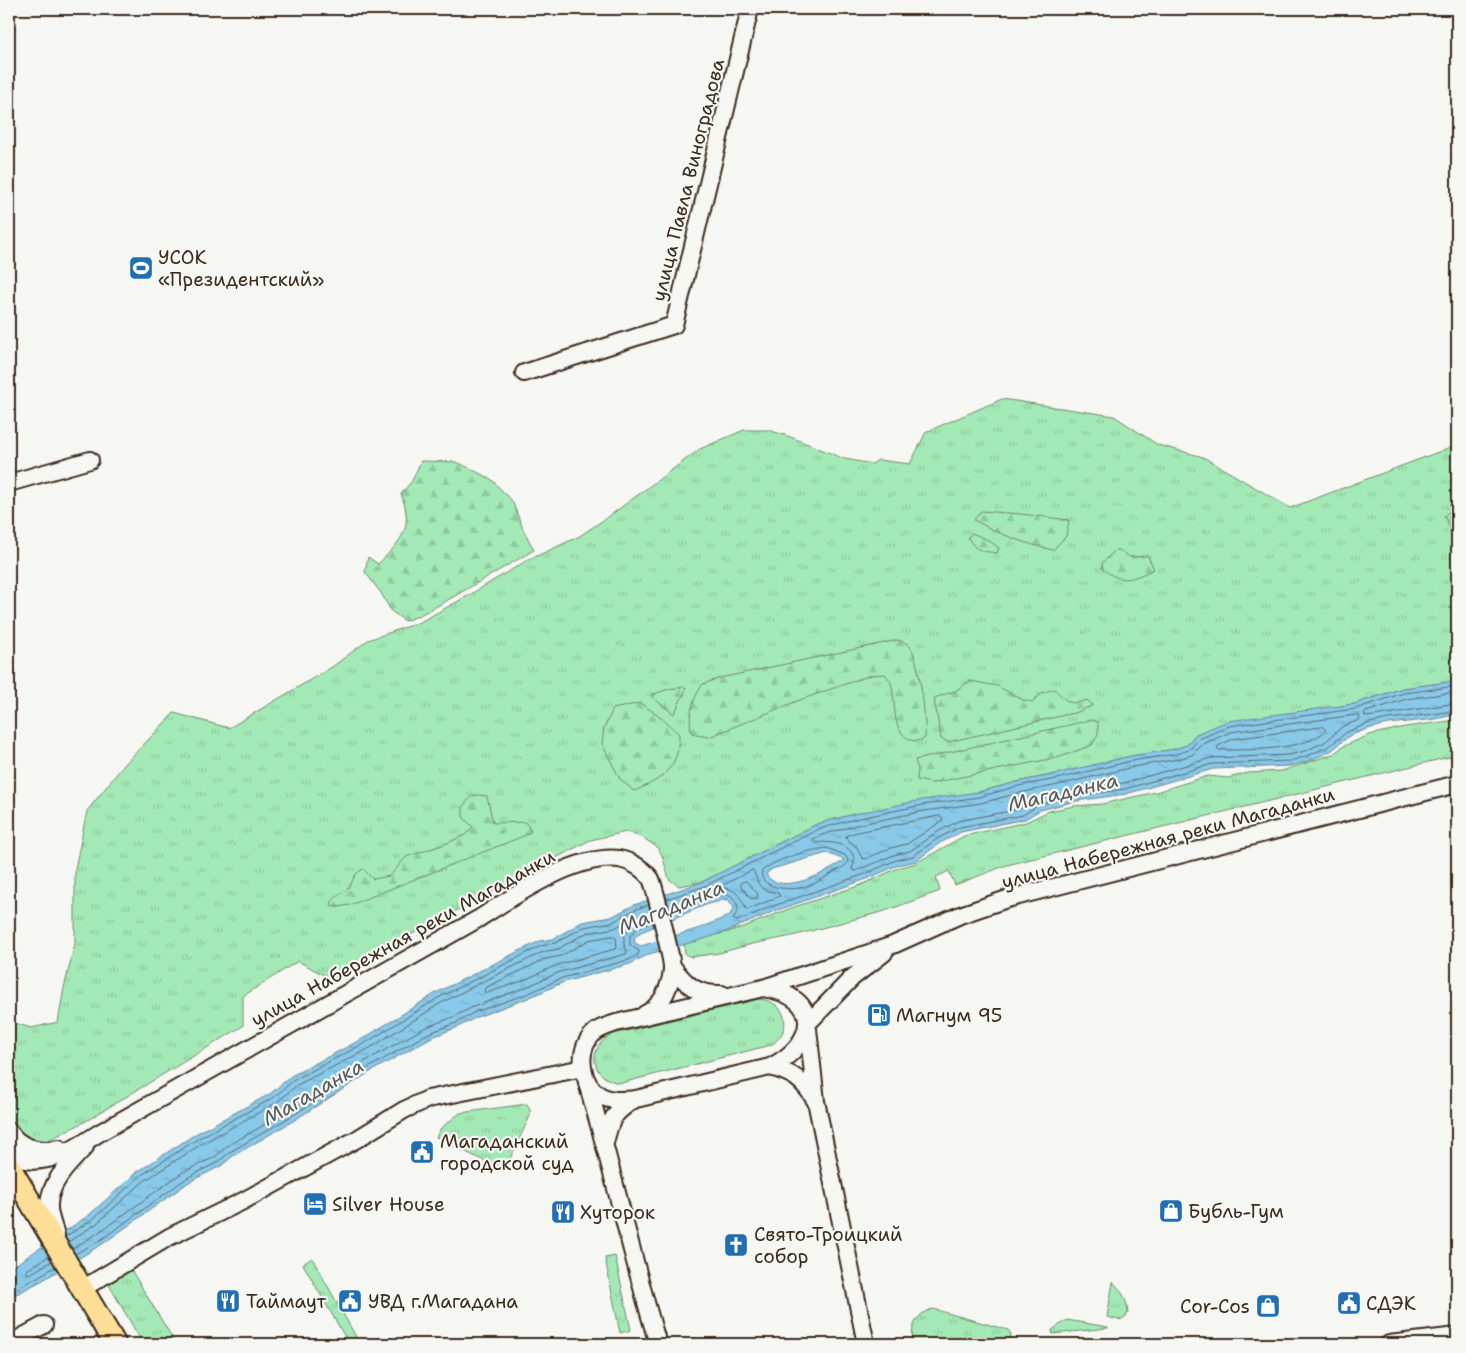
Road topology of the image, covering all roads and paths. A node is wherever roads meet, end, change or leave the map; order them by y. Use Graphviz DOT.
graph roads {
  1 [pos="750,9"];
  2 [pos="524,373"];
  3 [pos="90,460"];
  4 [pos="9,483"];
  5 [pos="1457,784"];
  6 [pos="893,945"];
  7 [pos="672,966"];
  8 [pos="763,988"];
  9 [pos="741,994"];
  10 [pos="641,1017"];
  11 [pos="807,1024"];
  12 [pos="770,1067"];
  13 [pos="584,1073"];
  14 [pos="636,1099"];
  15 [pos="816,1101"];
  16 [pos="9,1131"];
  17 [pos="98,1133"];
  18 [pos="605,1143"];
  19 [pos="9,1154"];
  20 [pos="9,1166"];
  21 [pos="45,1214"];
  22 [pos="80,1285"];
  23 [pos="44,1325"];
  24 [pos="1457,1336"];
  25 [pos="654,1340"];
  26 [pos="9,1344"];
  27 [pos="115,1344"];
  28 [pos="866,1344"];
  29 [pos="1388,1344"];
  1 -- 2 [label="street, улица Павла Виноградова"];
  3 -- 4 [label="street"];
  5 -- 6 [label="street, улица Набережная реки Магаданки"];
  6 -- 8 [label="street, улица Набережная реки Магаданки"];
  6 -- 11 [label="street, улица Набережная реки Магаданки"];
  7 -- 9 [label="street"];
  7 -- 10 [label="street, улица Набережная реки Магаданки"];
  7 -- 17 [label="street, улица Набережная реки Магаданки"];
  8 -- 9 [label="street, улица Набережная реки Магаданки"];
  8 -- 11 [label="street"];
  9 -- 10 [label="street, улица Набережная реки Магаданки"];
  10 -- 13 [label="street, улица Набережная реки Магаданки"];
  11 -- 12 [label="street"];
  11 -- 15 [label="street"];
  12 -- 14 [label="street"];
  12 -- 15 [label="street"];
  13 -- 14 [label="street"];
  13 -- 18 [label="street"];
  13 -- 22 [label="street"];
  14 -- 18 [label="street"];
  15 -- 28 [label="street"];
  16 -- 17 [label="street"];
  17 -- 19 [label="street"];
  17 -- 21 [label="street"];
  18 -- 25 [label="street"];
  20 -- 21 [label="main road"];
  21 -- 22 [label="main road"];
  22 -- 27 [label="main road"];
  23 -- 26 [label="street"];
  24 -- 29 [label="street"];
}
